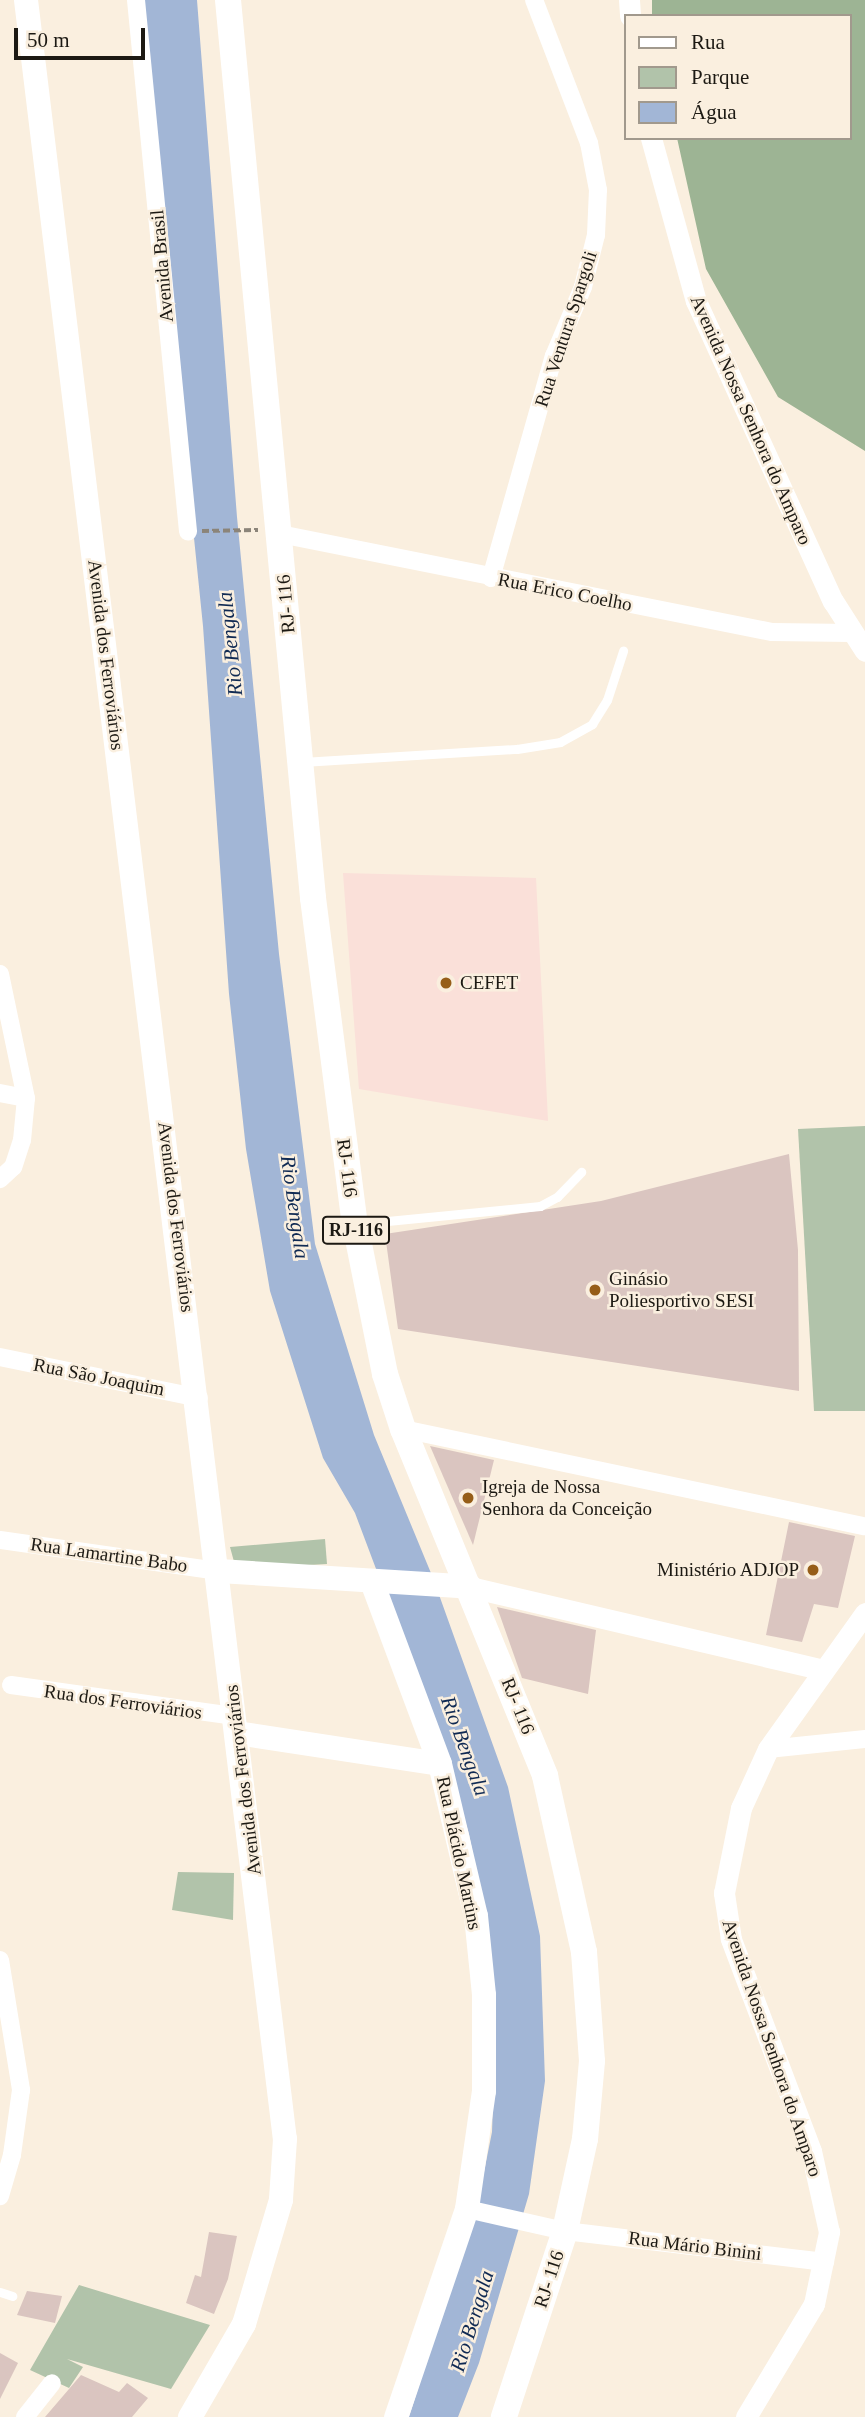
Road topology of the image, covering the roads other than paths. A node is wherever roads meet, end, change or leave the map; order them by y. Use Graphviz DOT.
graph roads {
  1 [pos="26,0"];
  2 [pos="136,0"];
  3 [pos="228,0"];
  4 [pos="534,0"];
  5 [pos="652,140"];
  6 [pos="190,531"];
  7 [pos="268,532"];
  8 [pos="491,579"];
  9 [pos="851,633"];
  10 [pos="623,651"];
  11 [pos="865,651"];
  12 [pos="300,762"];
  13 [pos="0,974"];
  14 [pos="0,1093"];
  15 [pos="26,1098"];
  16 [pos="4,1170"];
  17 [pos="580,1172"];
  18 [pos="355,1224"];
  19 [pos="0,1357"];
  20 [pos="199,1398"];
  21 [pos="402,1429"];
  22 [pos="865,1526"];
  23 [pos="0,1540"];
  24 [pos="219,1571"];
  25 [pos="375,1583"];
  26 [pos="461,1587"];
  27 [pos="865,1612"];
  28 [pos="823,1670"];
  29 [pos="11,1685"];
  30 [pos="236,1725"];
  31 [pos="865,1738"];
  32 [pos="768,1749"];
  33 [pos="440,1765"];
  34 [pos="0,1959"];
  35 [pos="9,2122"];
  36 [pos="0,2196"];
  37 [pos="470,2210"];
  38 [pos="556,2229"];
  39 [pos="825,2262"];
  40 [pos="0,2292"];
  41 [pos="12,2296"];
  42 [pos="52,2383"];
  43 [pos="25,2417"];
  44 [pos="190,2417"];
  45 [pos="396,2417"];
  46 [pos="504,2417"];
  47 [pos="746,2417"];
  1 -- 20 [label="main road, Avenida dos Ferroviários"];
  2 -- 6 [label="street, Avenida Brasil"];
  3 -- 7 [label="main road, RJ- 116 / RJ-116"];
  4 -- 8 [label="street, Rua Ventura Spargoli"];
  5 -- 9 [label="street, Avenida Nossa Senhora do Amparo"];
  7 -- 8 [label="street, Rua Erico Coelho"];
  7 -- 12 [label="main road, RJ- 116 / RJ-116"];
  8 -- 9 [label="street, Rua Erico Coelho"];
  9 -- 11 [label="street, Avenida Nossa Senhora do Amparo"];
  10 -- 12 [label="lane"];
  12 -- 18 [label="main road, RJ- 116 / RJ-116"];
  13 -- 15 [label="street"];
  14 -- 15 [label="street"];
  15 -- 16 [label="street"];
  17 -- 18 [label="lane"];
  18 -- 21 [label="main road, RJ- 116 / RJ-116"];
  19 -- 20 [label="street, Rua São Joaquim"];
  20 -- 24 [label="main road, Avenida dos Ferroviários"];
  21 -- 22 [label="street"];
  21 -- 26 [label="main road, RJ- 116 / RJ-116"];
  23 -- 24 [label="street, Rua Lamartine Babo"];
  24 -- 25 [label="main road"];
  24 -- 30 [label="main road, Avenida dos Ferroviários"];
  25 -- 26 [label="main road"];
  25 -- 33 [label="main road, Rua Plácido Martins"];
  26 -- 28 [label="street"];
  26 -- 38 [label="main road, RJ- 116 / RJ-116"];
  27 -- 28 [label="street, Avenida Nossa Senhora do Amparo"];
  28 -- 32 [label="street, Avenida Nossa Senhora do Amparo"];
  29 -- 30 [label="street, Rua dos Ferroviários"];
  30 -- 33 [label="main road"];
  30 -- 44 [label="main road, Avenida dos Ferroviários"];
  31 -- 32 [label="street"];
  32 -- 39 [label="street, Avenida Nossa Senhora do Amparo"];
  33 -- 37 [label="main road, Rua Plácido Martins"];
  34 -- 35 [label="street"];
  35 -- 36 [label="street"];
  37 -- 38 [label="street, Rua Mário Binini"];
  37 -- 45 [label="main road, Rua Plácido Martins"];
  38 -- 39 [label="street, Rua Mário Binini"];
  38 -- 46 [label="main road, RJ- 116 / RJ-116"];
  39 -- 47 [label="street, Avenida Nossa Senhora do Amparo"];
  40 -- 41 [label="lane"];
  42 -- 43 [label="street"];
}
